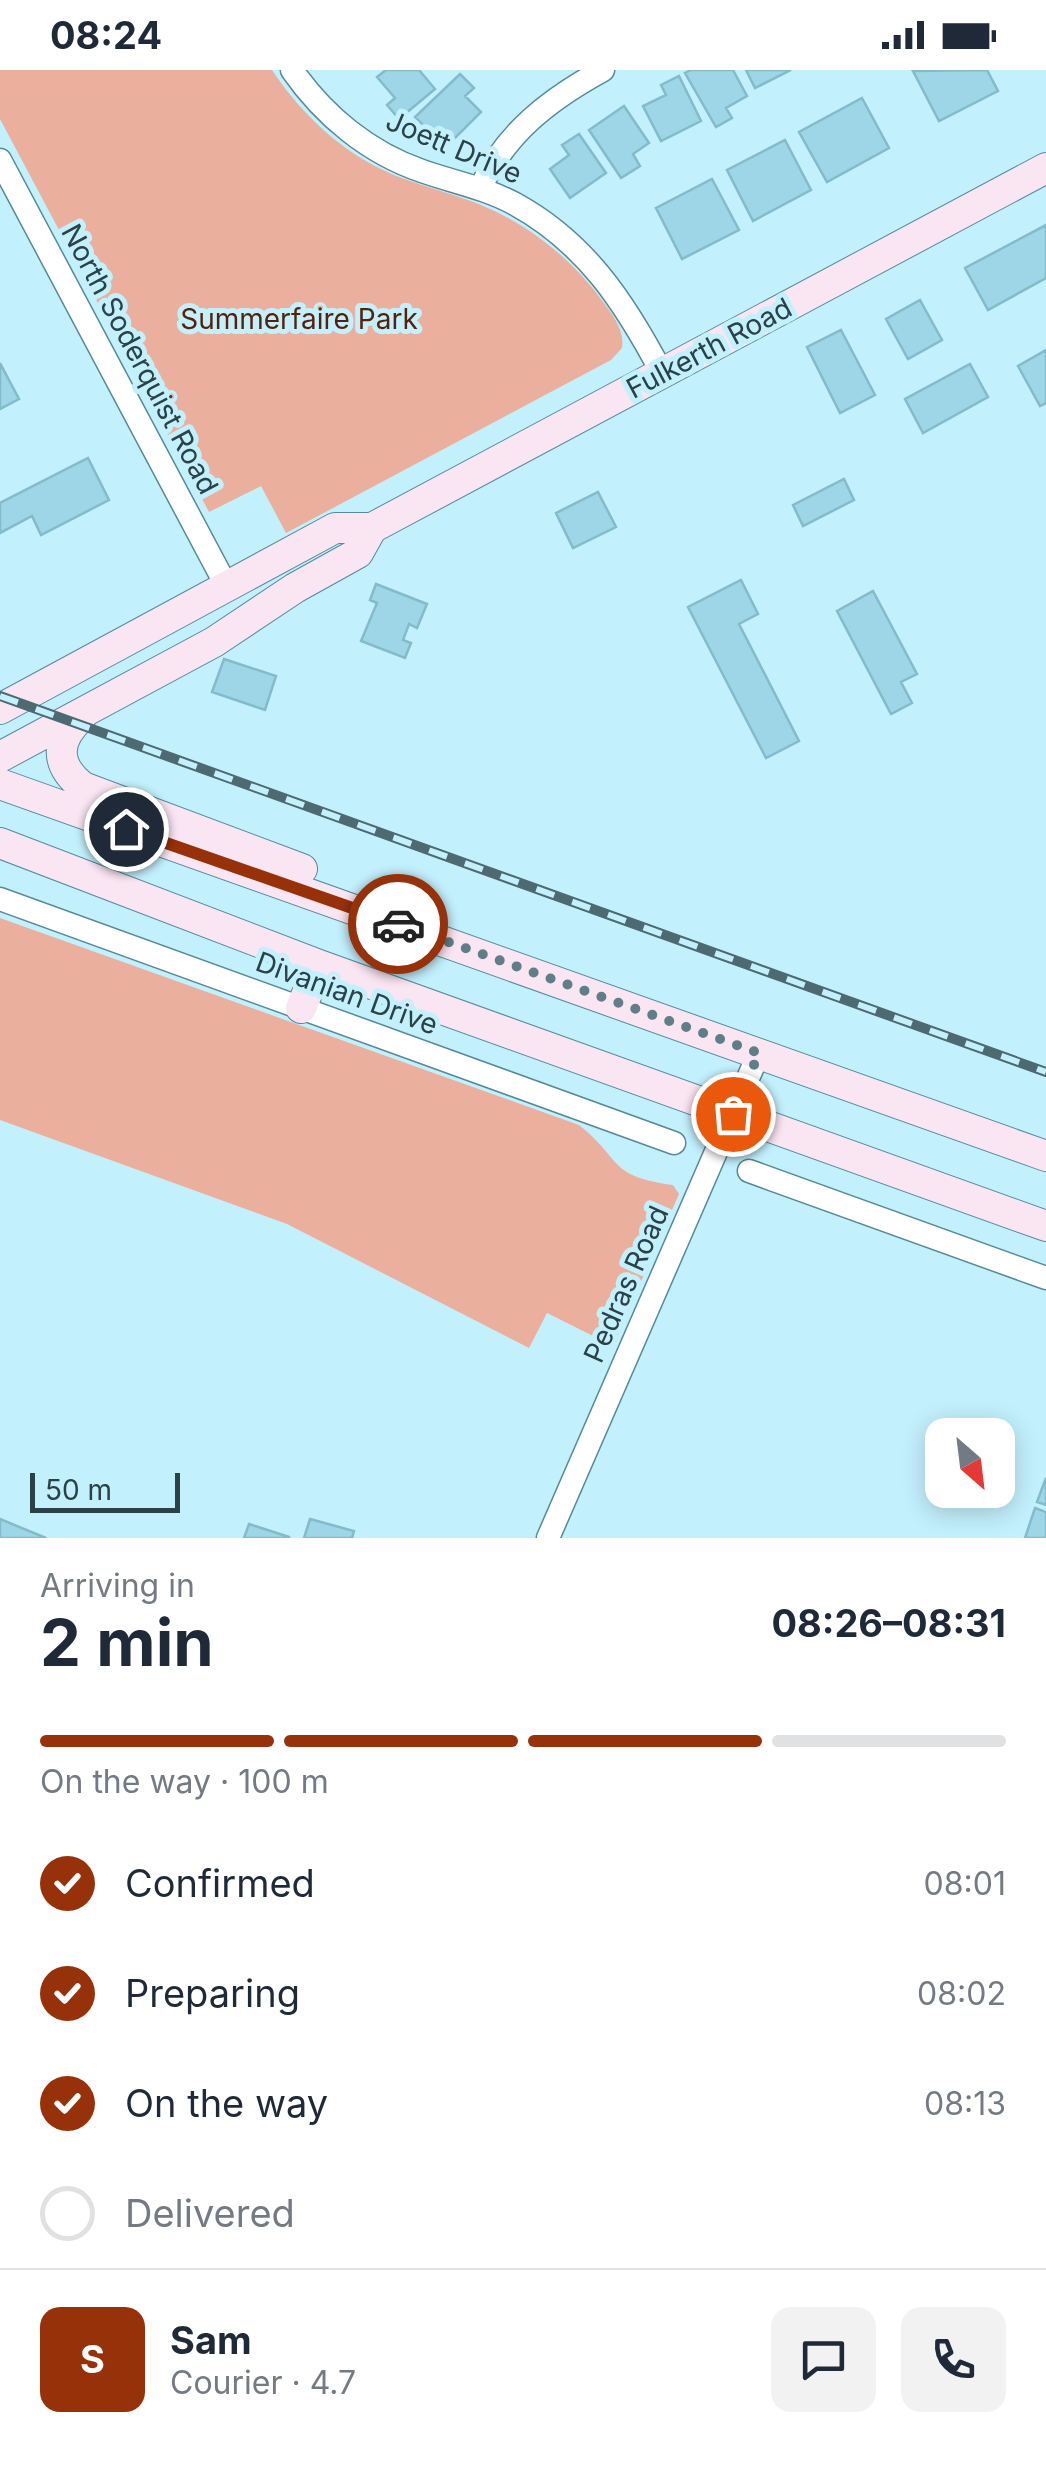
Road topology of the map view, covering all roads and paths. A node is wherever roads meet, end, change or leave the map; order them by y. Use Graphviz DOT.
graph roads {
  1 [pos="292,70"];
  2 [pos="603,70"];
  3 [pos="0,160"];
  4 [pos="1046,168"];
  5 [pos="480,188"];
  6 [pos="662,373"];
  7 [pos="372,528"];
  8 [pos="227,587"];
  9 [pos="0,708"];
  10 [pos="93,708"];
  11 [pos="0,757"];
  12 [pos="0,784"];
  13 [pos="0,843"];
  14 [pos="0,899"];
  15 [pos="390,921"];
  16 [pos="319,965"];
  17 [pos="301,1008"];
  18 [pos="759,1053"];
  19 [pos="733,1114"];
  20 [pos="674,1143"];
  21 [pos="1046,1156"];
  22 [pos="750,1170"];
  23 [pos="1046,1226"];
  24 [pos="1046,1278"];
  25 [pos="548,1538"];
  1 -- 5 [label="street, Joett Drive"];
  2 -- 5 [label="street"];
  3 -- 8 [label="street, North Soderquist Road"];
  4 -- 6 [label="main road, Fulkerth Road"];
  5 -- 6 [label="street, Joett Drive"];
  6 -- 7 [label="main road, Fulkerth Road"];
  7 -- 8 [label="main road, Fulkerth Road"];
  7 -- 10 [label="main road, Fulkerth Road"];
  8 -- 9 [label="main road, Fulkerth Road"];
  10 -- 11 [label="main road, Fulkerth Road"];
  10 -- 15 [label="main road"];
  12 -- 15 [label="main road"];
  13 -- 16 [label="main road"];
  14 -- 17 [label="street, Divanian Drive"];
  15 -- 18 [label="main road"];
  16 -- 17 [label="main road"];
  16 -- 19 [label="main road"];
  17 -- 20 [label="street, Divanian Drive"];
  18 -- 19 [label="street, Pedras Road"];
  18 -- 21 [label="main road"];
  19 -- 23 [label="main road"];
  19 -- 25 [label="street, Pedras Road"];
  22 -- 24 [label="street"];
}
